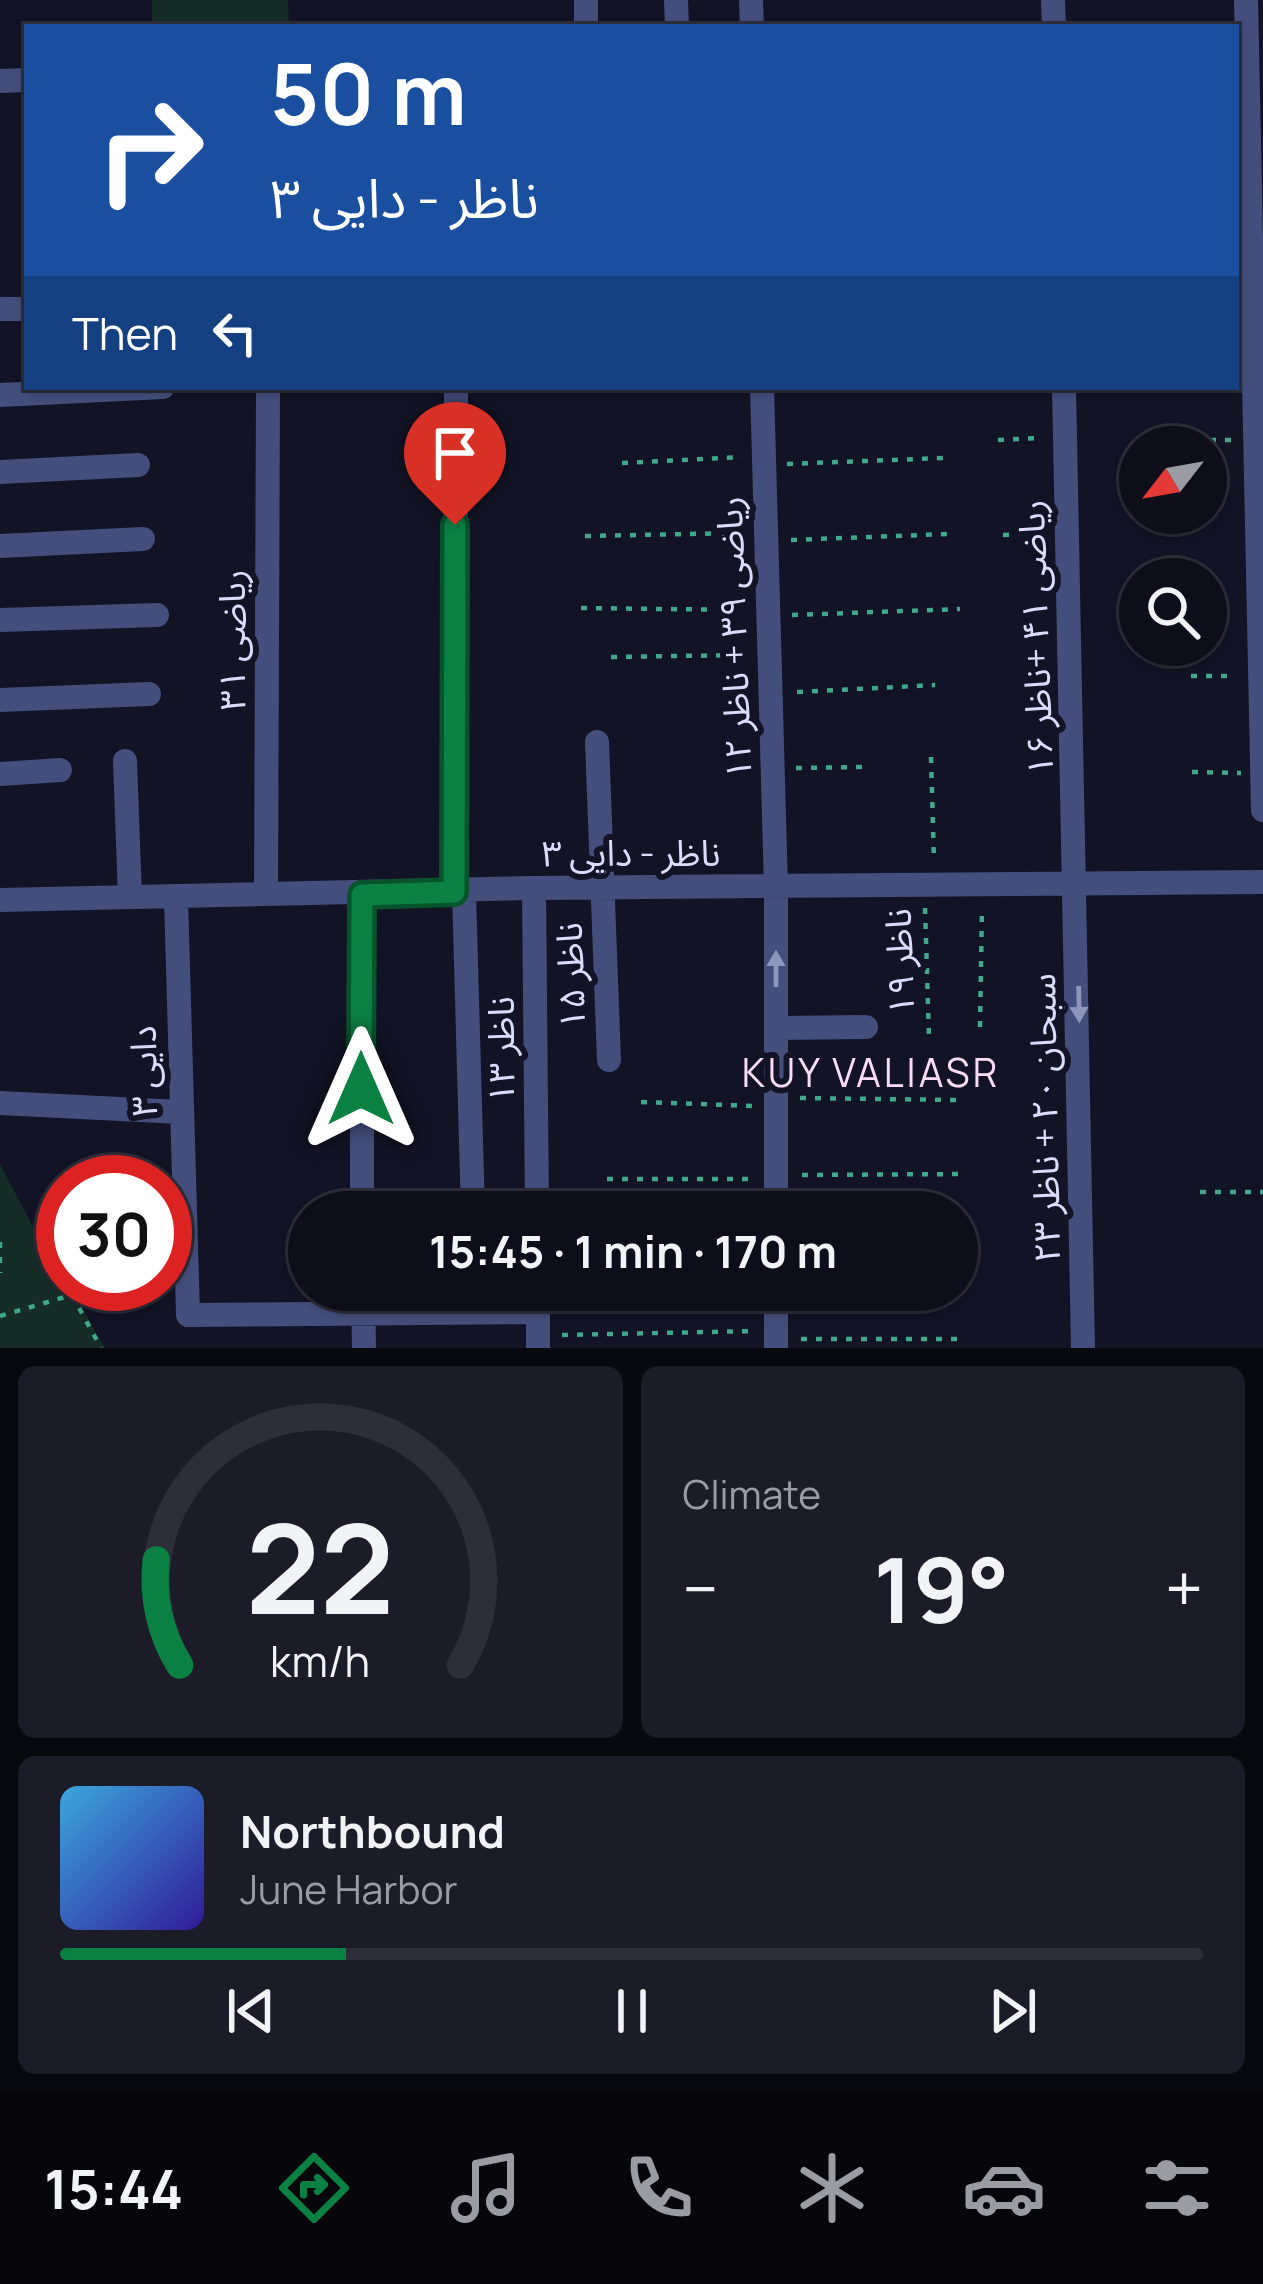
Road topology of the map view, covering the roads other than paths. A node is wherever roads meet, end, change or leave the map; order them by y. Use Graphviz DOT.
graph roads {
  1 [pos="1246,0"];
  2 [pos="1249,64"];
  3 [pos="102,390"];
  4 [pos="268,390"];
  5 [pos="456,390"];
  6 [pos="762,390"];
  7 [pos="1064,390"];
  8 [pos="0,395"];
  9 [pos="138,465"];
  10 [pos="0,472"];
  11 [pos="143,538"];
  12 [pos="0,546"];
  13 [pos="157,615"];
  14 [pos="0,620"];
  15 [pos="149,694"];
  16 [pos="0,700"];
  17 [pos="597,742"];
  18 [pos="125,760"];
  19 [pos="60,770"];
  20 [pos="0,774"];
  21 [pos="1262,774"];
  22 [pos="1263,810"];
  23 [pos="1263,882"];
  24 [pos="1078,887"];
  25 [pos="534,888"];
  26 [pos="776,888"];
  27 [pos="603,889"];
  28 [pos="459,892"];
  29 [pos="266,894"];
  30 [pos="362,895"];
  31 [pos="130,897"];
  32 [pos="176,898"];
  33 [pos="0,900"];
  34 [pos="866,1027"];
  35 [pos="776,1028"];
  36 [pos="609,1060"];
  37 [pos="0,1103"];
  38 [pos="180,1112"];
  39 [pos="362,1191"];
  40 [pos="471,1191"];
  41 [pos="537,1191"];
  42 [pos="776,1191"];
  43 [pos="364,1311"];
  44 [pos="408,1311"];
  45 [pos="505,1311"];
  46 [pos="364,1317"];
  47 [pos="538,1321"];
  48 [pos="364,1348"];
  49 [pos="1082,1348"];
  1 -- 2 [label="street"];
  2 -- 21 [label="street"];
  3 -- 8 [label="street"];
  4 -- 29 [label="street, ریاضی ۳۱"];
  5 -- 28 [label="street"];
  6 -- 26 [label="street, ریاضی ۳۹ + ناظر ۱۲"];
  7 -- 24 [label="street, ریاضی ۴۱ +ناظر ۱۶"];
  9 -- 10 [label="street"];
  11 -- 12 [label="street"];
  13 -- 14 [label="street"];
  15 -- 16 [label="street"];
  17 -- 27 [label="street, ناظر ۱۵"];
  18 -- 31 [label="street"];
  19 -- 20 [label="street"];
  21 -- 22 [label="street"];
  23 -- 24 [label="street, ناظر - دایی ۳"];
  24 -- 26 [label="street, ناظر - دایی ۳"];
  24 -- 49 [label="street, سبحان ۲۰ + ناظر ۲۳, one-way"];
  25 -- 27 [label="street, ناظر - دایی ۳"];
  25 -- 28 [label="street, ناظر - دایی ۳"];
  25 -- 41 [label="street, ناظر ۱۳"];
  26 -- 27 [label="street, ناظر - دایی ۳"];
  35 -- 26 [label="street, ریاضی ۳۹ + ناظر ۱۲, one-way"];
  27 -- 36 [label="street, ناظر ۱۵"];
  28 -- 30 [label="street, ناظر - دایی ۳"];
  28 -- 40 [label="street"];
  29 -- 30 [label="street, ناظر - دایی ۳"];
  29 -- 32 [label="street, ناظر - دایی ۳"];
  30 -- 39 [label="street"];
  31 -- 32 [label="street, ناظر - دایی ۳"];
  31 -- 33 [label="street, ناظر - دایی ۳"];
  32 -- 38 [label="street, دایی ۳"];
  34 -- 35 [label="street"];
  35 -- 42 [label="street, ریاضی ۳۹ + ناظر ۱۲"];
  37 -- 38 [label="street"];
  38 -- 46 [label="street, دایی ۳"];
  43 -- 46 [label="street"];
  44 -- 46 [label="street"];
  45 -- 47 [label="street"];
  46 -- 48 [label="street"];
}
